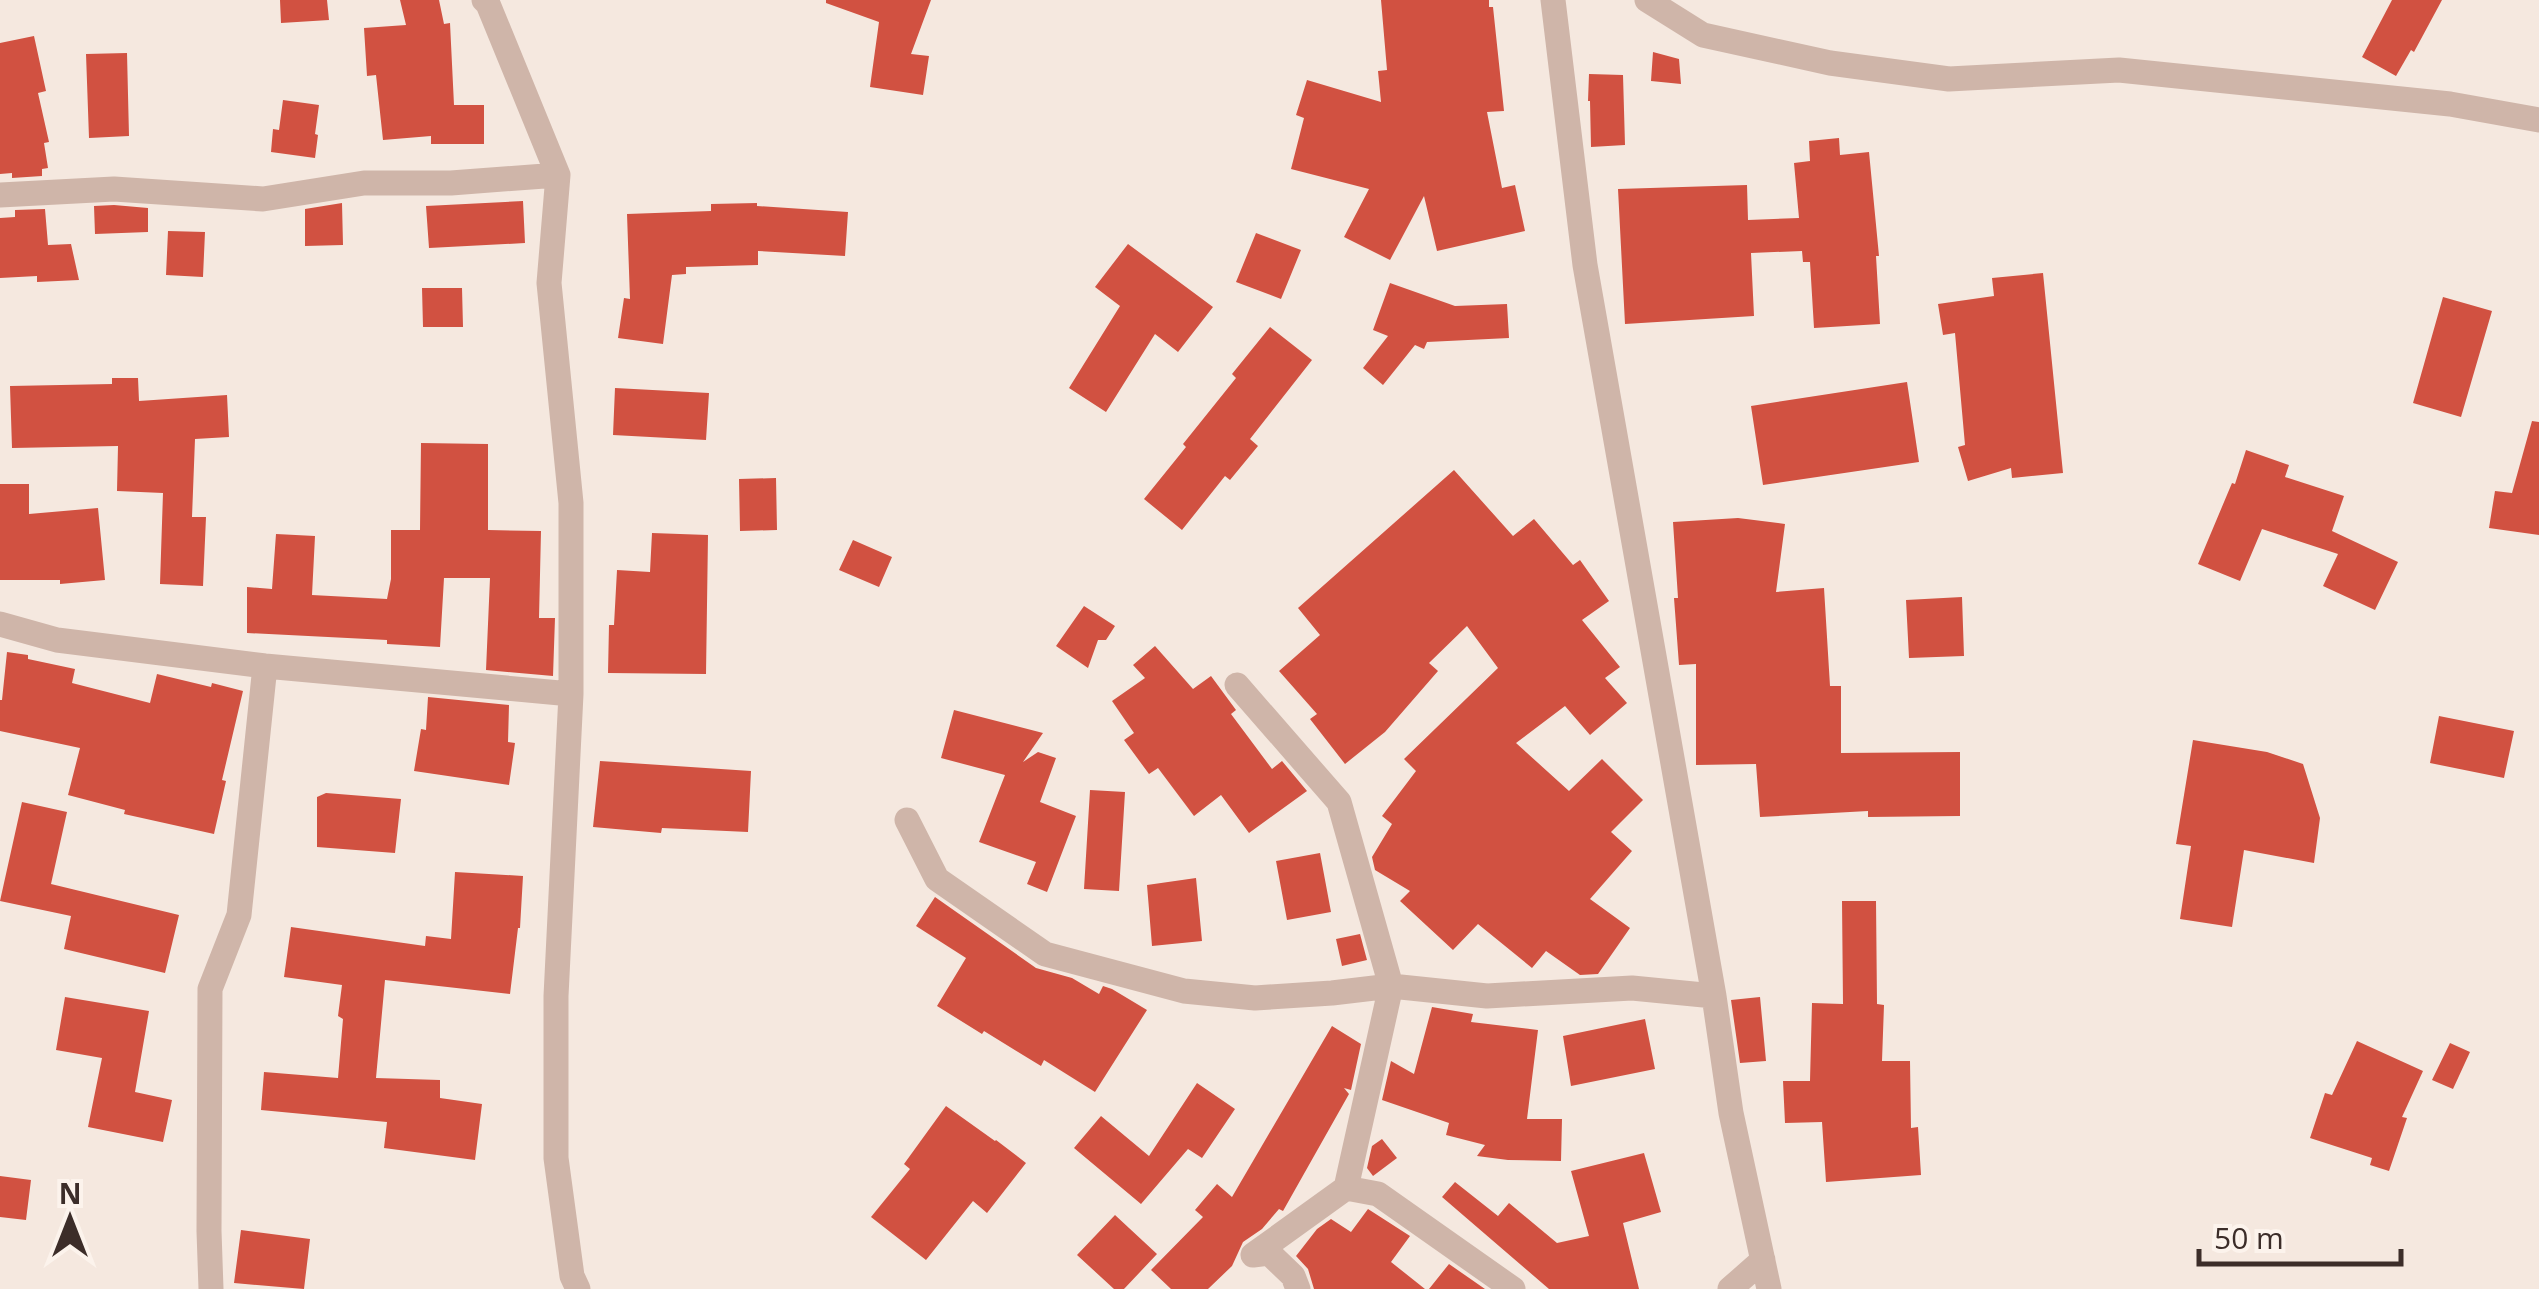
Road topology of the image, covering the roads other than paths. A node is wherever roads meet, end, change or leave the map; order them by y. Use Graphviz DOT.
graph roads {
  1 [pos="484,0"];
  2 [pos="1554,0"];
  3 [pos="1647,0"];
  4 [pos="2539,120"];
  5 [pos="558,175"];
  6 [pos="0,194"];
  7 [pos="0,624"];
  8 [pos="265,666"];
  9 [pos="1238,685"];
  10 [pos="571,694"];
  11 [pos="907,820"];
  12 [pos="1391,986"];
  13 [pos="1714,996"];
  14 [pos="1346,1188"];
  15 [pos="1763,1260"];
  16 [pos="211,1289"];
  17 [pos="578,1289"];
  18 [pos="1298,1289"];
  19 [pos="1512,1289"];
  20 [pos="1730,1289"];
  21 [pos="1770,1289"];
  1 -- 5 [label="street"];
  2 -- 13 [label="street"];
  3 -- 4 [label="street"];
  5 -- 6 [label="street"];
  5 -- 10 [label="street"];
  7 -- 8 [label="street"];
  8 -- 10 [label="street"];
  8 -- 16 [label="street"];
  9 -- 12 [label="street"];
  10 -- 17 [label="street"];
  11 -- 12 [label="street"];
  12 -- 13 [label="street"];
  12 -- 14 [label="street"];
  13 -- 15 [label="street"];
  14 -- 18 [label="street"];
  14 -- 19 [label="street"];
  15 -- 20 [label="street"];
  15 -- 21 [label="street"];
}
